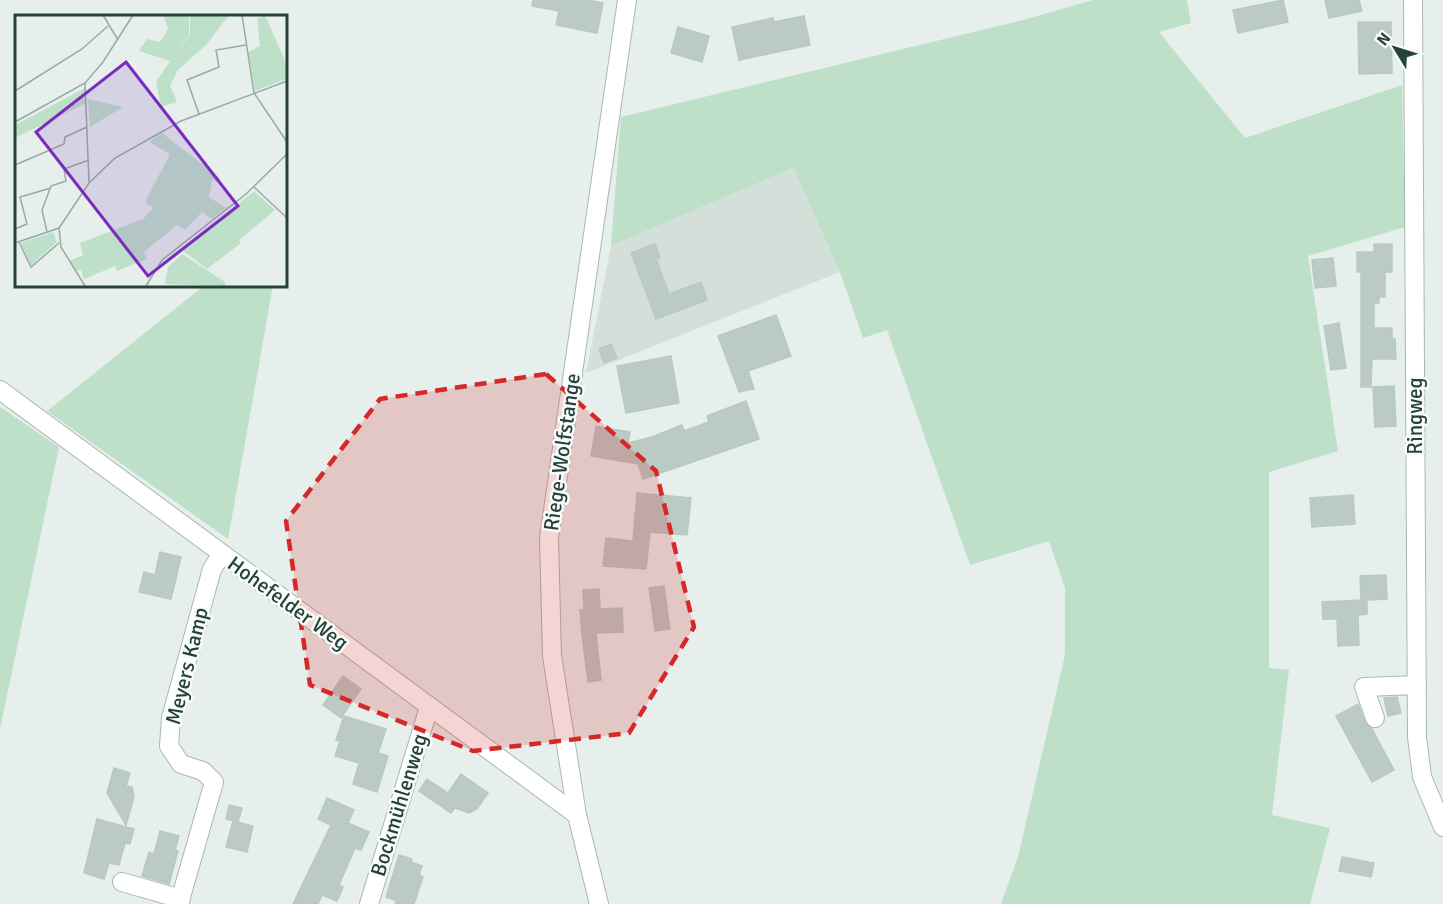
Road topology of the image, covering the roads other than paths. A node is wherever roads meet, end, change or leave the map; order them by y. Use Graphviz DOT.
graph roads {
  1 [pos="627,0"];
  2 [pos="1413,0"];
  3 [pos="0,390"];
  4 [pos="222,554"];
  5 [pos="1417,685"];
  6 [pos="429,707"];
  7 [pos="1375,718"];
  8 [pos="577,815"];
  9 [pos="1443,827"];
  10 [pos="122,882"];
  11 [pos="180,901"];
  12 [pos="369,904"];
  13 [pos="599,904"];
  1 -- 8 [label="street, Riege-Wolfstange"];
  2 -- 5 [label="street, Ringweg"];
  3 -- 4 [label="street, Hohefelder Weg"];
  4 -- 6 [label="street, Hohefelder Weg"];
  4 -- 11 [label="street, Meyers Kamp"];
  5 -- 7 [label="street"];
  5 -- 9 [label="street, Ringweg"];
  6 -- 8 [label="street, Hohefelder Weg"];
  6 -- 12 [label="street, Bockmühlenweg"];
  8 -- 13 [label="street, Riege-Wolfstange"];
  10 -- 11 [label="street, Meyers Kamp"];
}
